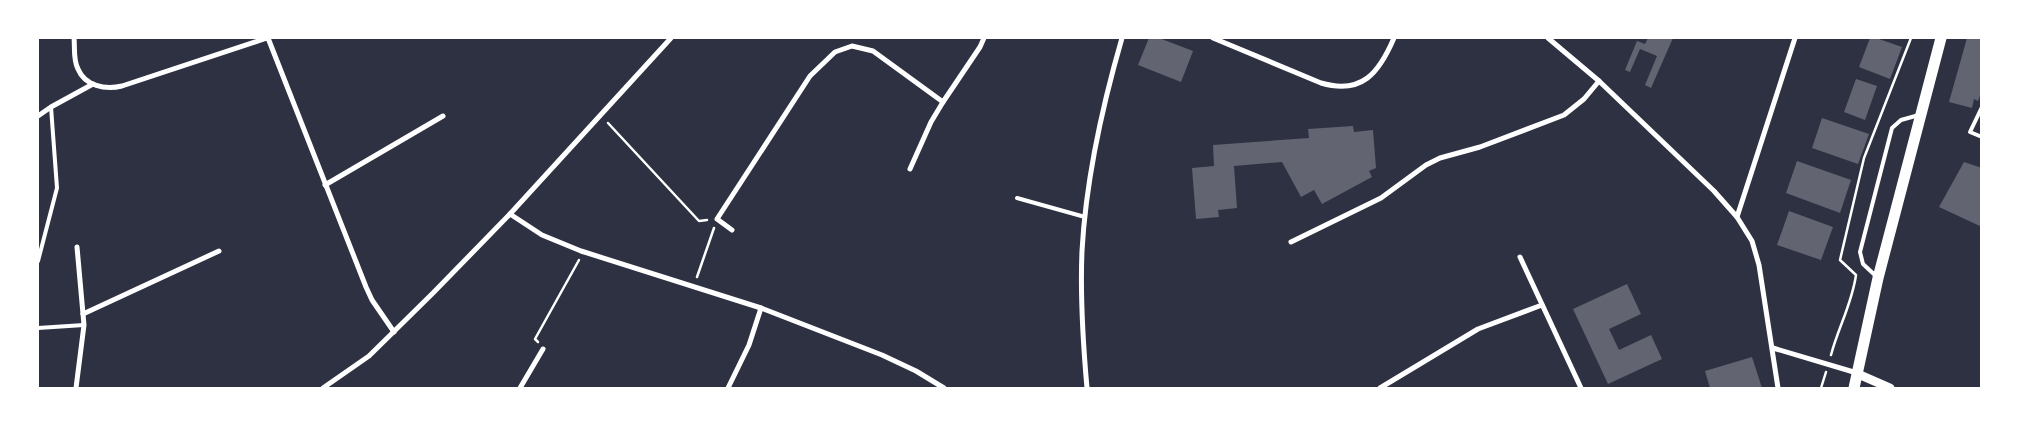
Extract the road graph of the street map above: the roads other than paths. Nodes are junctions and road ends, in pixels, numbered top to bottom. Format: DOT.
graph roads {
  1 [pos="74,38"];
  2 [pos="267,38"];
  3 [pos="671,38"];
  4 [pos="984,38"];
  5 [pos="1122,38"];
  6 [pos="1213,38"];
  7 [pos="1394,38"];
  8 [pos="1548,38"];
  9 [pos="1795,38"];
  10 [pos="1941,38"];
  11 [pos="1599,81"];
  12 [pos="93,84"];
  13 [pos="943,102"];
  14 [pos="51,107"];
  15 [pos="1982,107"];
  16 [pos="1921,114"];
  17 [pos="38,116"];
  18 [pos="443,116"];
  19 [pos="1982,137"];
  20 [pos="910,170"];
  21 [pos="325,185"];
  22 [pos="1017,198"];
  23 [pos="510,214"];
  24 [pos="1085,216"];
  25 [pos="1737,217"];
  26 [pos="732,230"];
  27 [pos="1291,242"];
  28 [pos="77,247"];
  29 [pos="219,251"];
  30 [pos="1520,257"];
  31 [pos="38,261"];
  32 [pos="1878,278"];
  33 [pos="1542,305"];
  34 [pos="761,308"];
  35 [pos="83,314"];
  36 [pos="84,325"];
  37 [pos="38,328"];
  38 [pos="394,332"];
  39 [pos="1773,348"];
  40 [pos="543,349"];
  41 [pos="1858,374"];
  42 [pos="76,388"];
  43 [pos="323,388"];
  44 [pos="520,388"];
  45 [pos="728,388"];
  46 [pos="944,388"];
  47 [pos="1087,388"];
  48 [pos="1380,388"];
  49 [pos="1581,388"];
  50 [pos="1778,388"];
  51 [pos="1854,388"];
  52 [pos="1890,388"];
  1 -- 12 [label="street"];
  2 -- 12 [label="street"];
  2 -- 21 [label="street"];
  3 -- 23 [label="street"];
  4 -- 13 [label="street"];
  5 -- 24 [label="street"];
  6 -- 7 [label="street"];
  8 -- 11 [label="street"];
  9 -- 25 [label="street"];
  10 -- 16 [label="main road"];
  11 -- 25 [label="street"];
  11 -- 27 [label="street"];
  12 -- 14 [label="street"];
  13 -- 20 [label="street"];
  13 -- 26 [label="street"];
  14 -- 17 [label="street"];
  14 -- 31 [label="lane"];
  15 -- 19 [label="lane"];
  16 -- 32 [label="main road"];
  16 -- 32 [label="lane"];
  18 -- 21 [label="street"];
  21 -- 38 [label="street"];
  22 -- 24 [label="lane"];
  23 -- 34 [label="street"];
  23 -- 38 [label="street"];
  24 -- 47 [label="street"];
  25 -- 39 [label="street"];
  28 -- 35 [label="street"];
  29 -- 35 [label="street"];
  30 -- 33 [label="street"];
  32 -- 41 [label="main road"];
  33 -- 48 [label="street"];
  33 -- 49 [label="street"];
  34 -- 45 [label="street"];
  34 -- 46 [label="street"];
  35 -- 36 [label="street"];
  36 -- 37 [label="lane"];
  36 -- 42 [label="street"];
  38 -- 43 [label="street"];
  39 -- 41 [label="street"];
  39 -- 50 [label="street"];
  40 -- 44 [label="street"];
  41 -- 51 [label="main road"];
  41 -- 52 [label="street"];
}
